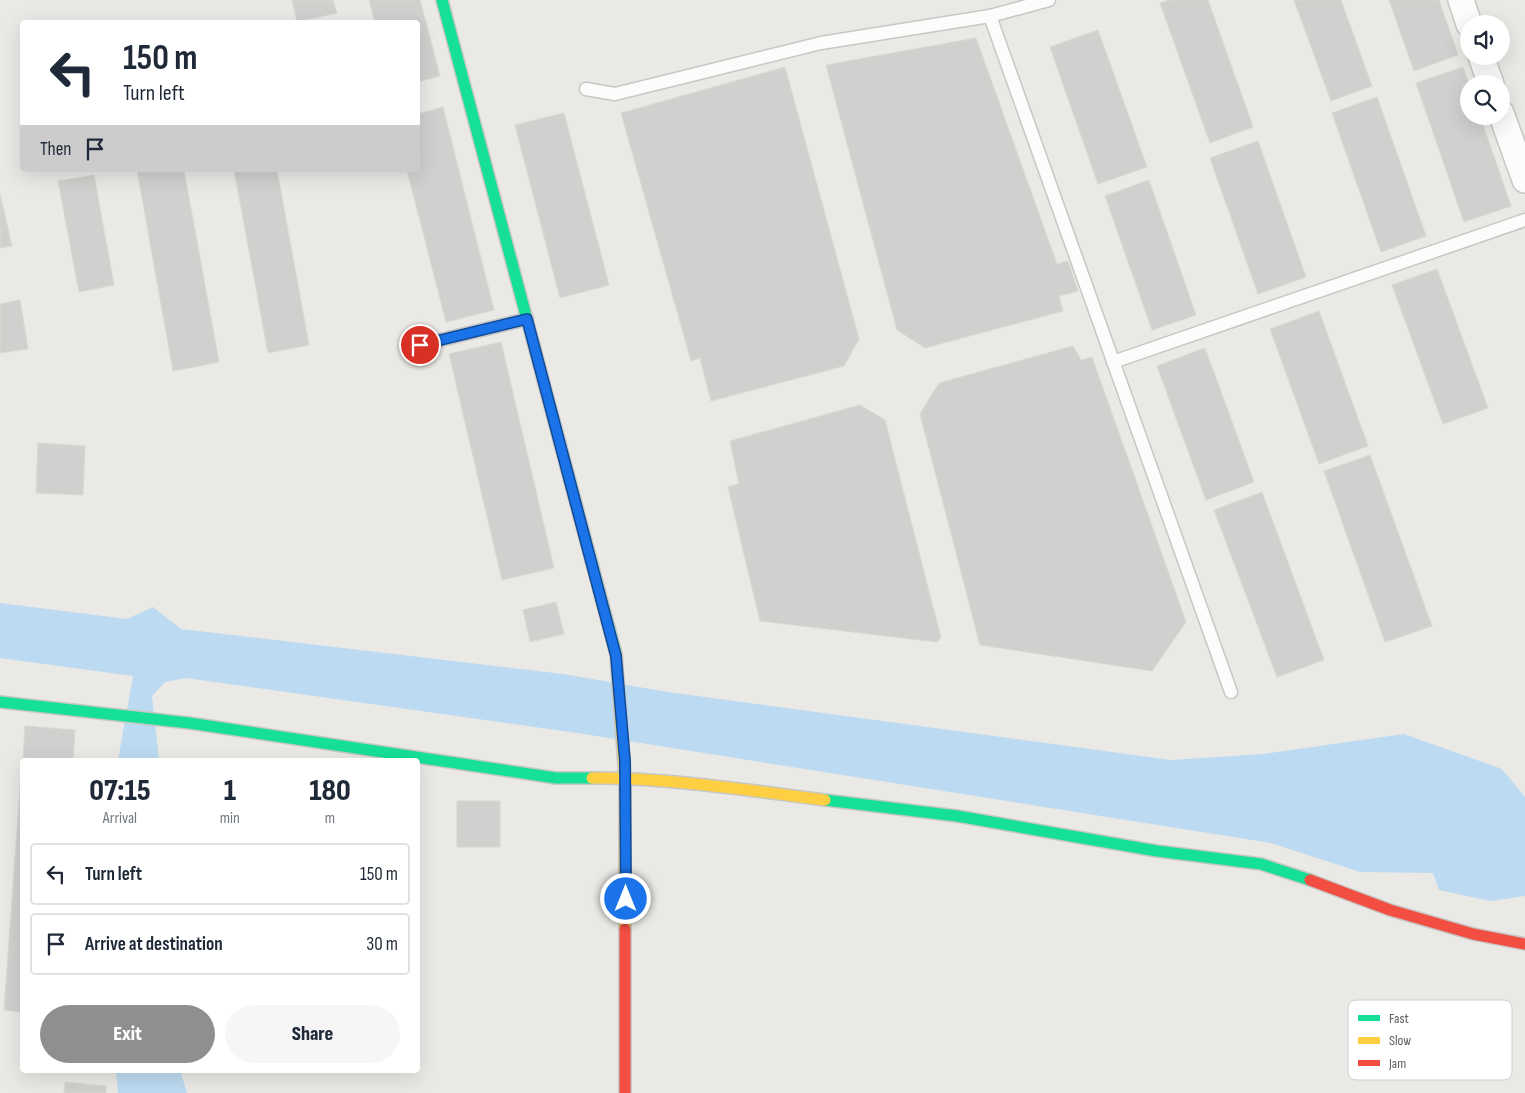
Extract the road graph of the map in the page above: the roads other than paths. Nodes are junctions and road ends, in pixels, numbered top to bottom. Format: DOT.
graph roads {
  1 [pos="442,0"];
  2 [pos="1049,0"];
  3 [pos="1461,0"];
  4 [pos="1466,15"];
  5 [pos="990,16"];
  6 [pos="586,89"];
  7 [pos="1505,125"];
  8 [pos="1525,180"];
  9 [pos="1525,220"];
  10 [pos="527,319"];
  11 [pos="420,345"];
  12 [pos="1113,362"];
  13 [pos="1231,692"];
  14 [pos="0,702"];
  15 [pos="626,778"];
  16 [pos="1525,944"];
  17 [pos="626,1093"];
  1 -- 10 [label="street"];
  2 -- 5 [label="lane"];
  3 -- 4 [label="street"];
  5 -- 6 [label="lane"];
  5 -- 12 [label="lane"];
  7 -- 8 [label="street"];
  9 -- 12 [label="lane"];
  10 -- 11 [label="lane"];
  10 -- 15 [label="street"];
  12 -- 13 [label="lane"];
  14 -- 15 [label="street"];
  15 -- 16 [label="street"];
  15 -- 17 [label="street"];
}
